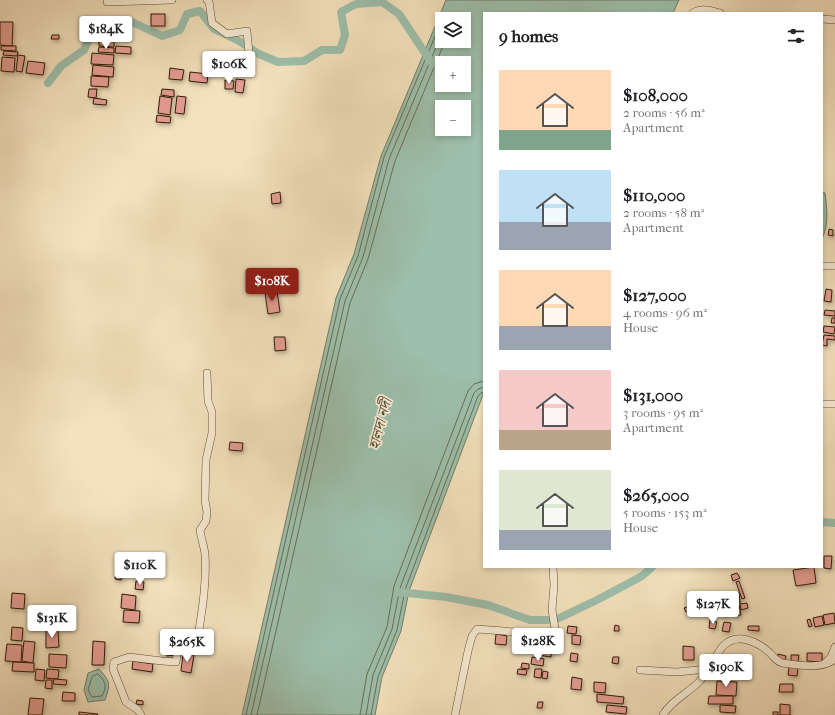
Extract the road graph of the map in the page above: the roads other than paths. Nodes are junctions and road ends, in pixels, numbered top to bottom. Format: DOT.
graph roads {
  1 [pos="172,0"];
  2 [pos="207,0"];
  3 [pos="107,2"];
  4 [pos="695,12"];
  5 [pos="716,12"];
  6 [pos="823,19"];
  7 [pos="835,20"];
  8 [pos="250,65"];
  9 [pos="823,266"];
  10 [pos="835,266"];
  11 [pos="207,372"];
  12 [pos="823,404"];
  13 [pos="835,404"];
  14 [pos="553,568"];
  15 [pos="835,647"];
  16 [pos="835,659"];
  17 [pos="824,664"];
  18 [pos="708,669"];
  19 [pos="640,670"];
  20 [pos="141,715"];
  21 [pos="455,715"];
  22 [pos="663,715"];
  1 -- 3 [label="street"];
  2 -- 8 [label="street"];
  4 -- 5 [label="street"];
  6 -- 7 [label="street"];
  9 -- 10 [label="street"];
  11 -- 20 [label="street"];
  12 -- 13 [label="street"];
  14 -- 21 [label="street"];
  15 -- 17 [label="street"];
  16 -- 17 [label="street"];
  17 -- 18 [label="street"];
  18 -- 19 [label="street"];
  18 -- 22 [label="street"];
}
